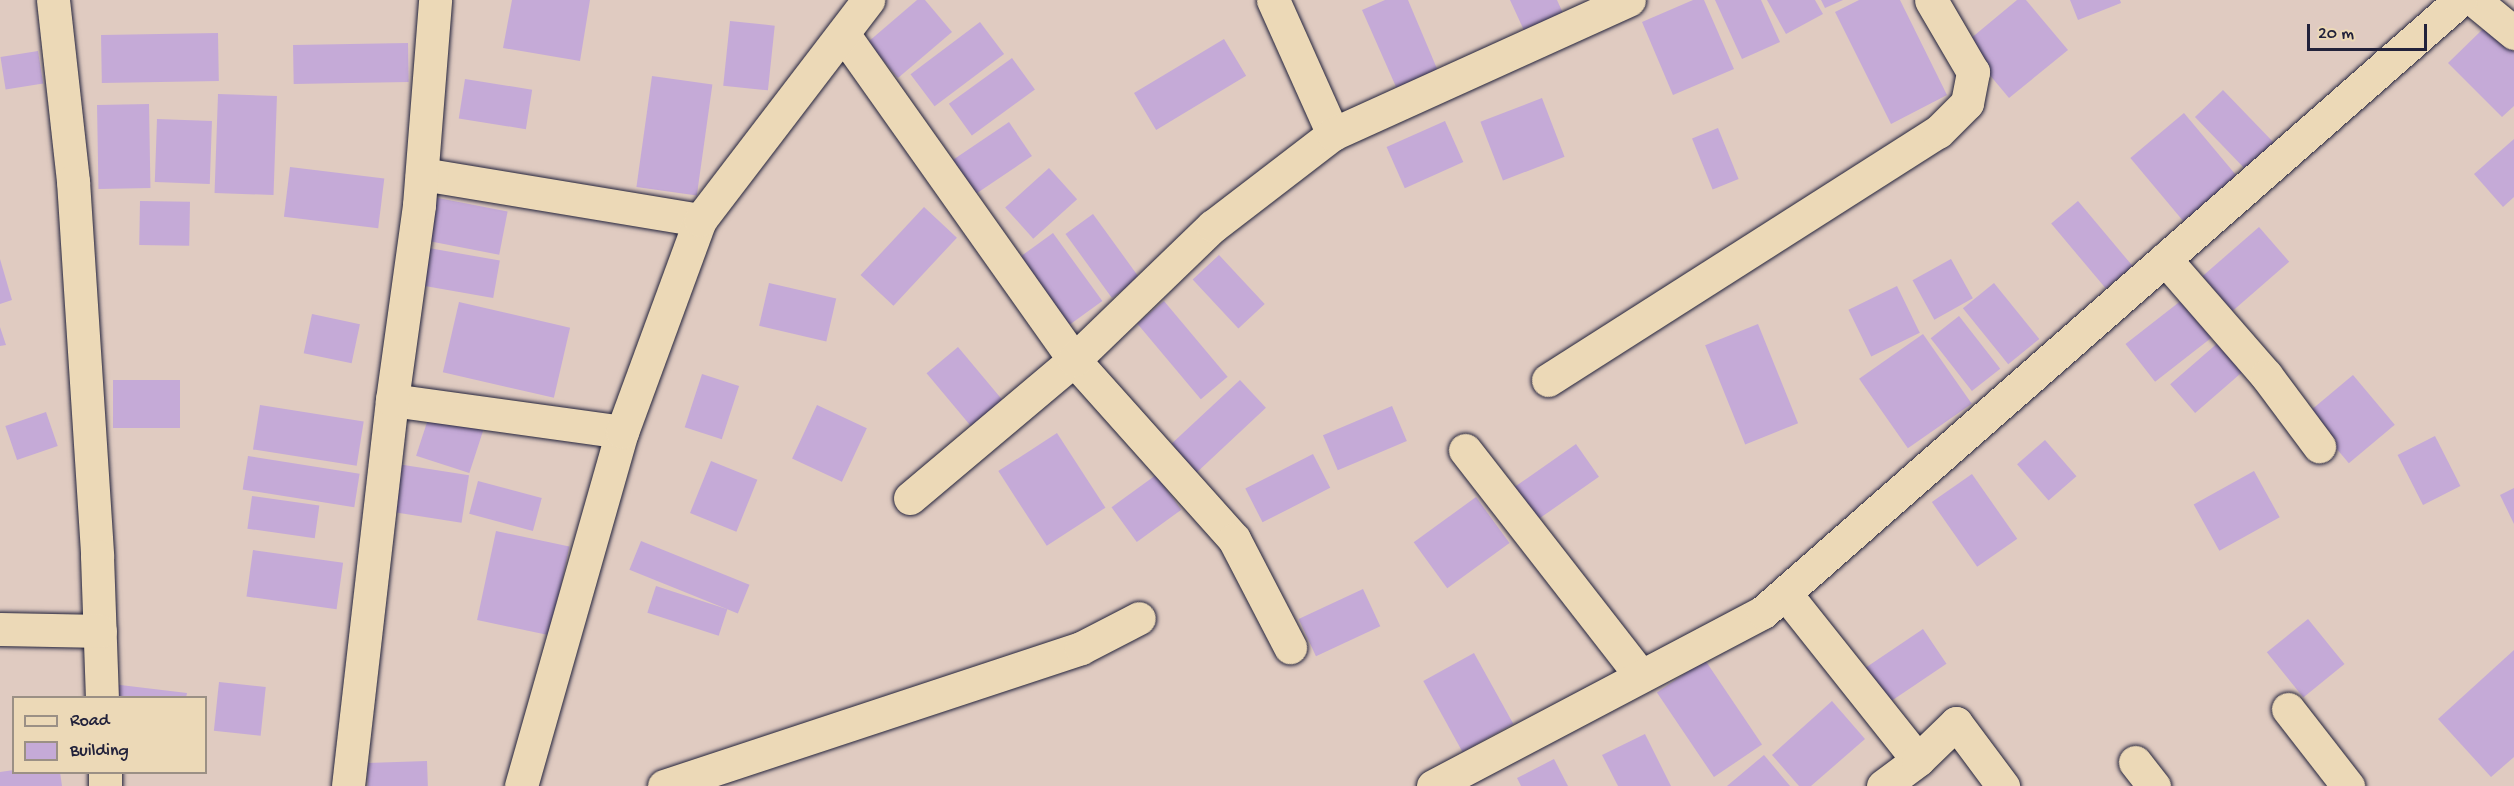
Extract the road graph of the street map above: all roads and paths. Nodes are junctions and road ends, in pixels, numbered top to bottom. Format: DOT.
graph roads {
  1 [pos="53,0"];
  2 [pos="435,0"];
  3 [pos="867,0"];
  4 [pos="1273,0"];
  5 [pos="1629,0"];
  6 [pos="2460,0"];
  7 [pos="2474,0"];
  8 [pos="1943,4"];
  9 [pos="2514,33"];
  10 [pos="844,35"];
  11 [pos="1333,134"];
  12 [pos="422,174"];
  13 [pos="700,220"];
  14 [pos="2165,259"];
  15 [pos="1074,360"];
  16 [pos="1548,380"];
  17 [pos="392,400"];
  18 [pos="622,432"];
  19 [pos="2319,446"];
  20 [pos="1465,450"];
  21 [pos="910,498"];
  22 [pos="1785,593"];
  23 [pos="1139,618"];
  24 [pos="0,630"];
  25 [pos="100,631"];
  26 [pos="1290,647"];
  27 [pos="1641,676"];
  28 [pos="102,696"];
  29 [pos="2288,709"];
  30 [pos="1918,760"];
  31 [pos="348,786"];
  32 [pos="521,786"];
  33 [pos="664,786"];
  34 [pos="1433,786"];
  35 [pos="1883,786"];
  36 [pos="2003,786"];
  37 [pos="2348,786"];
  1 -- 25 [label="street"];
  2 -- 12 [label="street"];
  3 -- 10 [label="street"];
  4 -- 11 [label="street"];
  5 -- 11 [label="street"];
  6 -- 14 [label="street"];
  7 -- 9 [label="street"];
  8 -- 16 [label="street"];
  10 -- 13 [label="street"];
  10 -- 15 [label="street"];
  11 -- 15 [label="street"];
  12 -- 13 [label="street"];
  12 -- 17 [label="street"];
  13 -- 18 [label="street"];
  14 -- 19 [label="street"];
  14 -- 22 [label="street"];
  15 -- 21 [label="street"];
  15 -- 26 [label="street"];
  17 -- 18 [label="street"];
  17 -- 31 [label="street"];
  18 -- 32 [label="street"];
  20 -- 27 [label="street"];
  22 -- 27 [label="street"];
  22 -- 30 [label="street"];
  23 -- 33 [label="street"];
  24 -- 25 [label="street"];
  25 -- 28 [label="street"];
  27 -- 34 [label="street"];
  29 -- 37 [label="street"];
  30 -- 35 [label="street"];
  30 -- 36 [label="street"];
}
